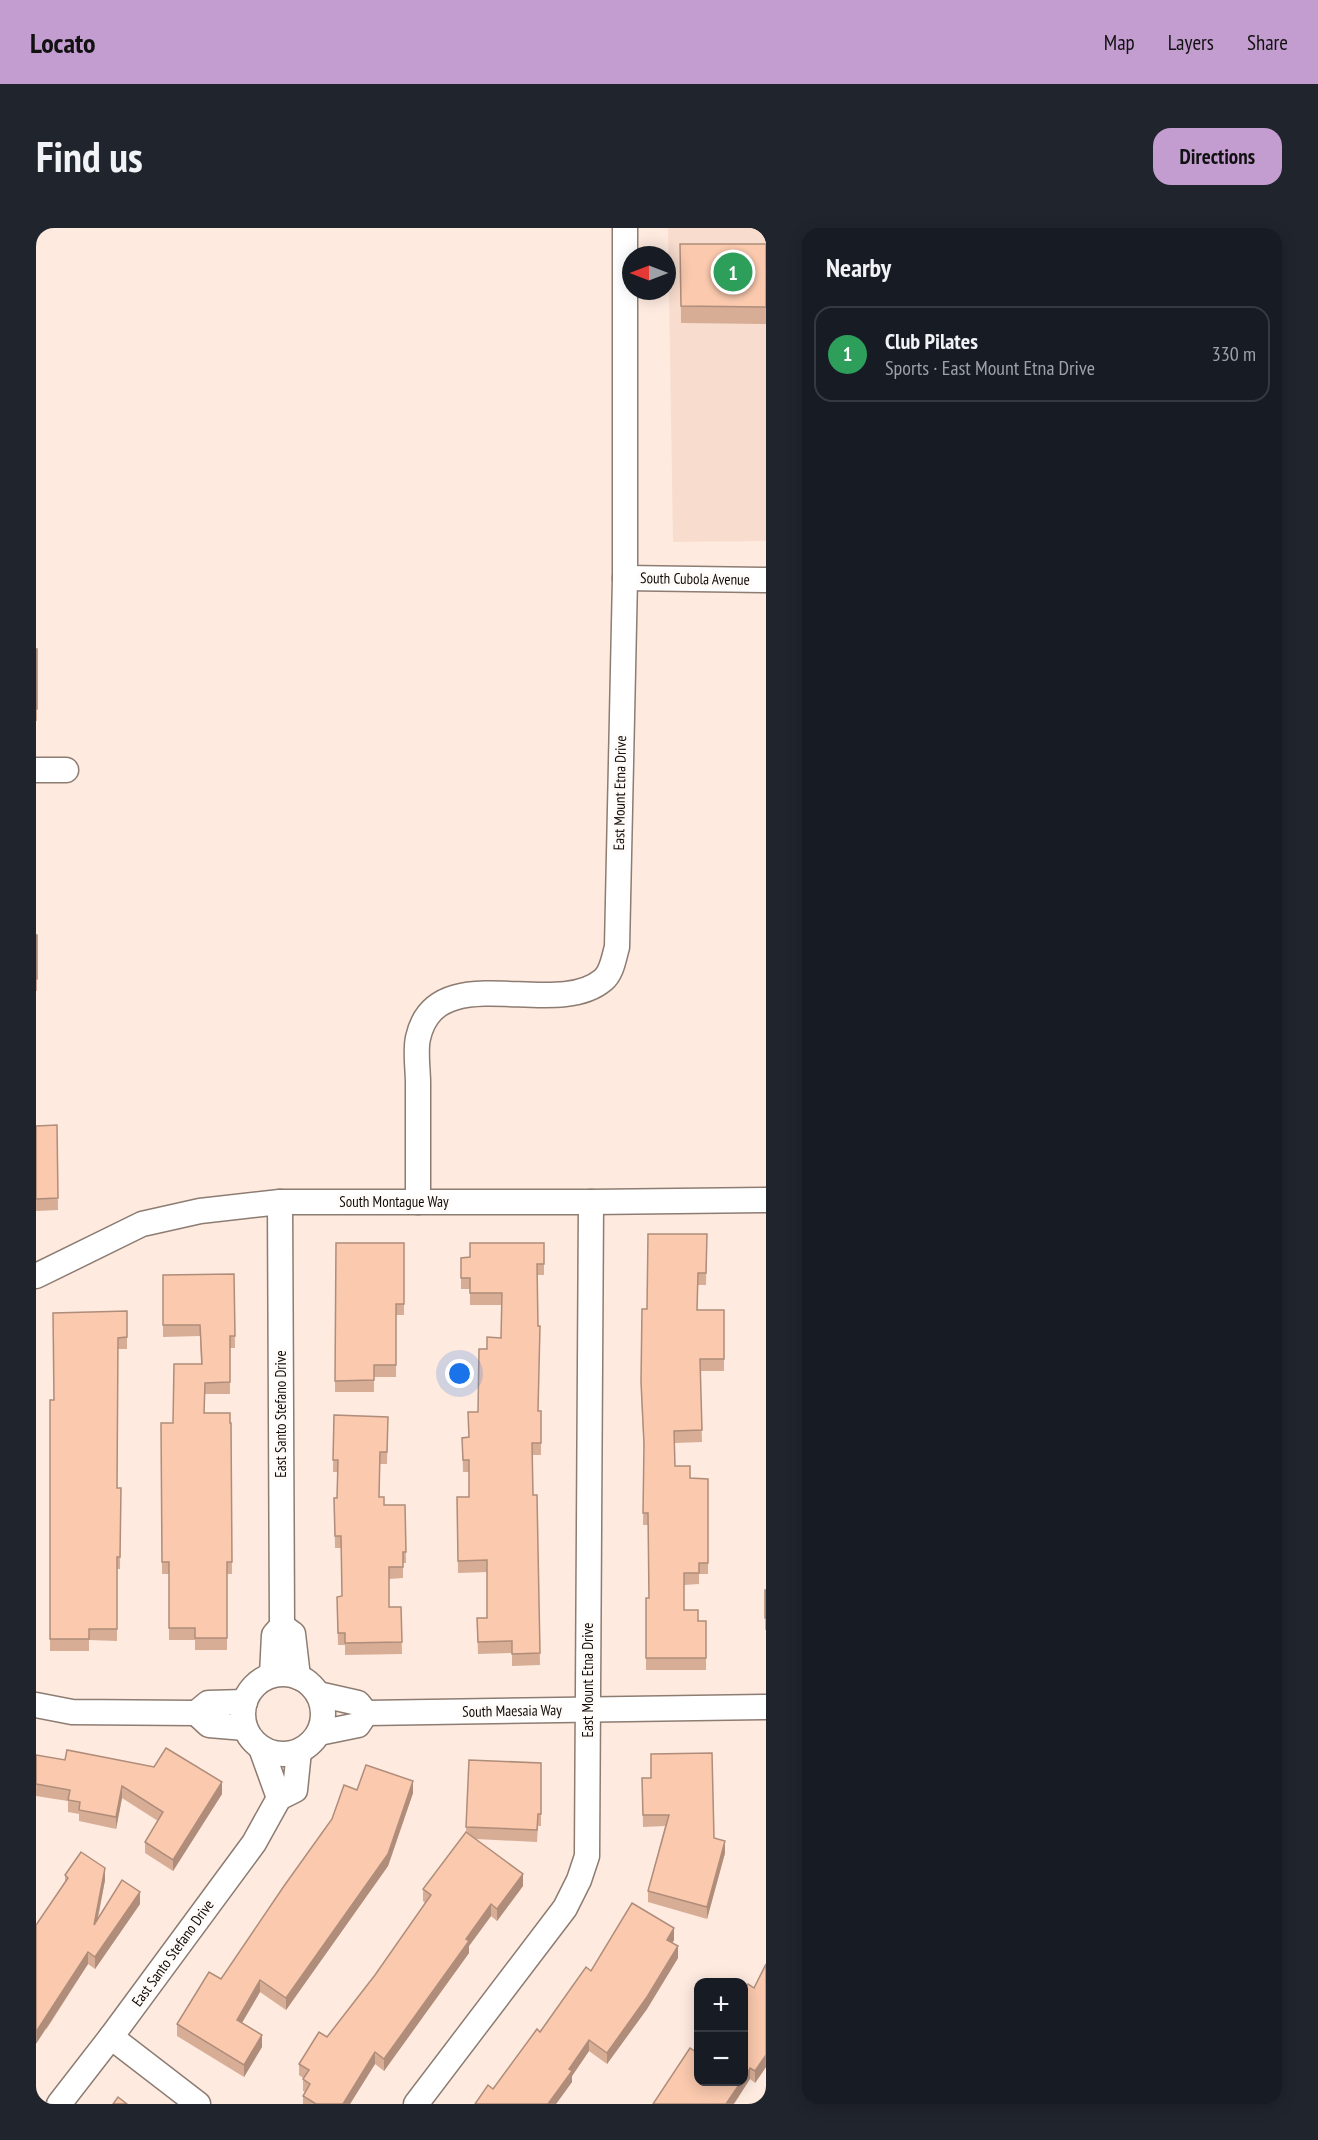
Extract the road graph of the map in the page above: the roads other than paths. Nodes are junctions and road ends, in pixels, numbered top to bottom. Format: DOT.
graph roads {
  1 [pos="625,228"];
  2 [pos="625,578"];
  3 [pos="766,580"];
  4 [pos="36,770"];
  5 [pos="66,770"];
  6 [pos="766,1200"];
  7 [pos="280,1202"];
  8 [pos="418,1202"];
  9 [pos="591,1202"];
  10 [pos="36,1276"];
  11 [pos="282,1626"];
  12 [pos="272,1676"];
  13 [pos="298,1677"];
  14 [pos="318,1694"];
  15 [pos="245,1702"];
  16 [pos="36,1705"];
  17 [pos="766,1707"];
  18 [pos="588,1709"];
  19 [pos="196,1713"];
  20 [pos="366,1713"];
  21 [pos="245,1728"];
  22 [pos="319,1733"];
  23 [pos="261,1748"];
  24 [pos="299,1752"];
  25 [pos="279,1798"];
  26 [pos="111,2037"];
  27 [pos="59,2104"];
  28 [pos="198,2104"];
  29 [pos="417,2104"];
  1 -- 2 [label="street, East Mount Etna Drive"];
  2 -- 3 [label="street, South Cubola Avenue"];
  2 -- 8 [label="street, East Mount Etna Drive"];
  4 -- 5 [label="street"];
  6 -- 9 [label="street, South Montague Way"];
  7 -- 8 [label="street, South Montague Way"];
  7 -- 10 [label="street, South Montague Way"];
  7 -- 11 [label="street, East Santo Stefano Drive"];
  8 -- 9 [label="street, South Montague Way"];
  9 -- 18 [label="street, East Mount Etna Drive"];
  11 -- 12 [label="street, East Santo Stefano Drive"];
  11 -- 13 [label="street, East Santo Stefano Drive"];
  12 -- 13 [label="street"];
  12 -- 15 [label="street"];
  13 -- 14 [label="street"];
  14 -- 20 [label="street"];
  14 -- 22 [label="street"];
  15 -- 19 [label="street"];
  15 -- 21 [label="street"];
  16 -- 19 [label="street"];
  17 -- 18 [label="street, South Maesaia Way"];
  18 -- 20 [label="street, South Maesaia Way"];
  18 -- 29 [label="street, East Mount Etna Drive"];
  19 -- 21 [label="street"];
  20 -- 22 [label="street"];
  21 -- 23 [label="street"];
  22 -- 24 [label="street"];
  23 -- 24 [label="street"];
  23 -- 25 [label="street"];
  24 -- 25 [label="street, East Santo Stefano Drive"];
  25 -- 26 [label="street, East Santo Stefano Drive"];
  26 -- 27 [label="street, East Santo Stefano Drive"];
  26 -- 28 [label="street"];
}
